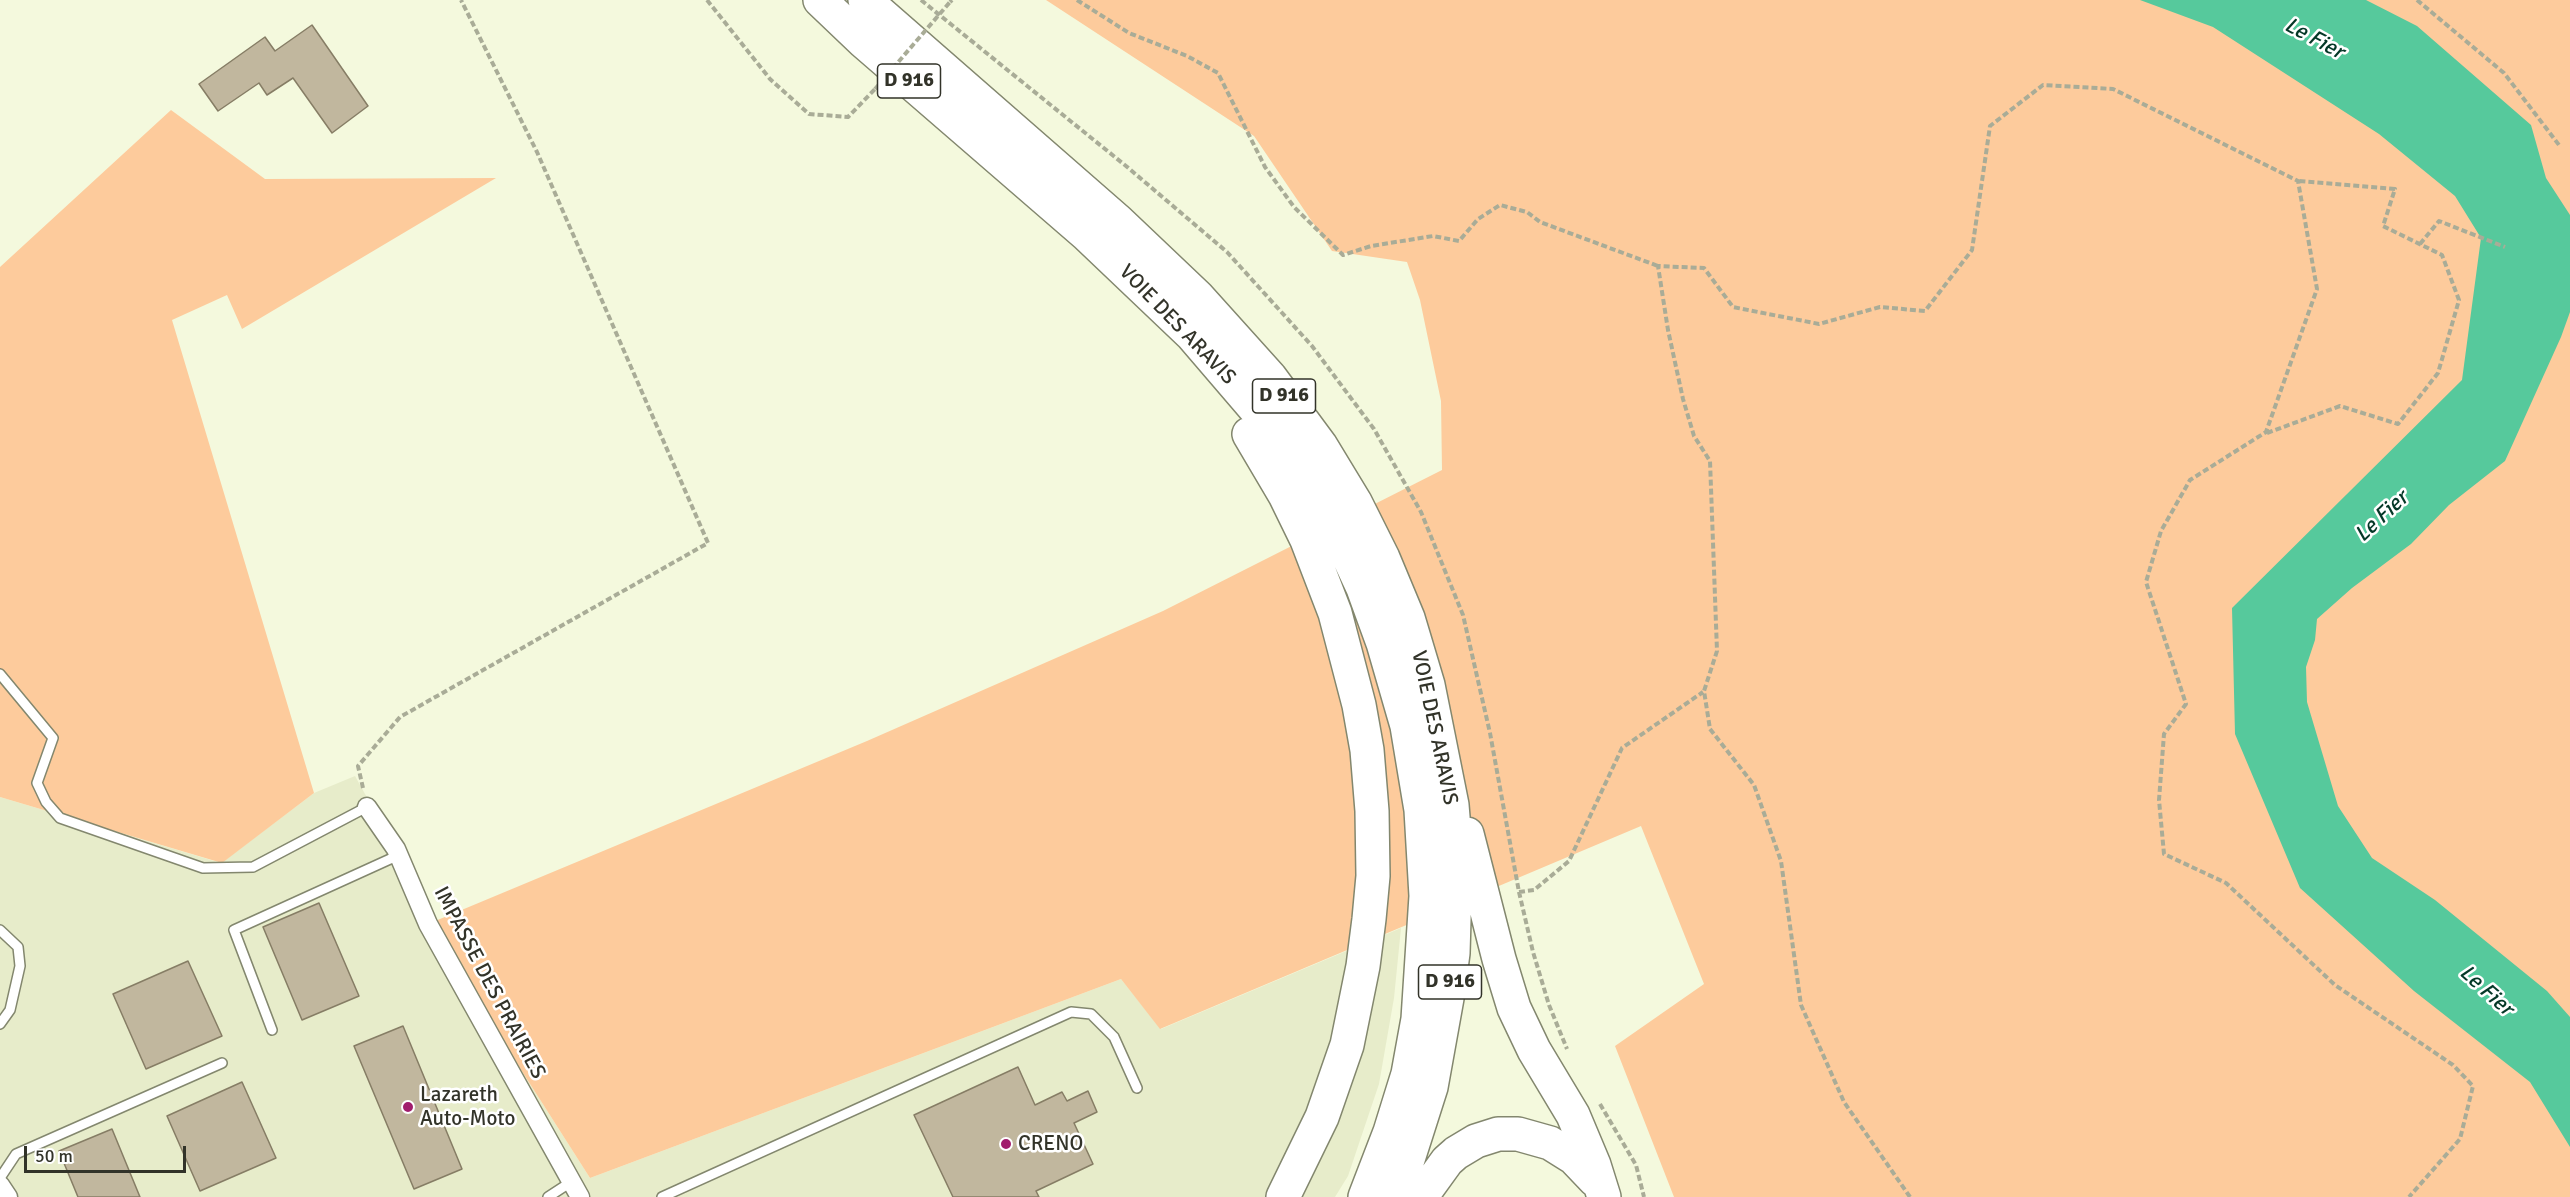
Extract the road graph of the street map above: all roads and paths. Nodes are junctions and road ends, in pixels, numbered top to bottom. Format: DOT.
graph roads {
  1 [pos="461,0"];
  2 [pos="706,0"];
  3 [pos="820,0"];
  4 [pos="865,0"];
  5 [pos="1077,0"];
  6 [pos="2417,0"];
  7 [pos="951,1"];
  8 [pos="2559,145"];
  9 [pos="2298,181"];
  10 [pos="2420,244"];
  11 [pos="2505,247"];
  12 [pos="1658,266"];
  13 [pos="1157,301"];
  14 [pos="2263,434"];
  15 [pos="0,674"];
  16 [pos="1704,691"];
  17 [pos="1440,734"];
  18 [pos="367,807"];
  19 [pos="399,855"];
  20 [pos="1519,892"];
  21 [pos="0,930"];
  22 [pos="0,1024"];
  23 [pos="272,1030"];
  24 [pos="222,1064"];
  25 [pos="1137,1088"];
  26 [pos="0,1178"];
  27 [pos="0,1185"];
  28 [pos="576,1189"];
  29 [pos="1603,1193"];
  30 [pos="8,1197"];
  31 [pos="548,1197"];
  32 [pos="662,1197"];
  33 [pos="1283,1197"];
  34 [pos="1365,1197"];
  35 [pos="1396,1197"];
  36 [pos="1421,1197"];
  37 [pos="1910,1197"];
  38 [pos="2409,1197"];
  1 -- 18 [label="path"];
  2 -- 7 [label="path, bridge"];
  3 -- 13 [label="highway, VOIE DES ARAVIS / D 916"];
  4 -- 17 [label="highway, VOIE DES ARAVIS / D 916"];
  5 -- 12 [label="path"];
  6 -- 8 [label="path"];
  9 -- 10 [label="path"];
  9 -- 12 [label="path"];
  9 -- 14 [label="path"];
  10 -- 11 [label="path"];
  10 -- 14 [label="path"];
  12 -- 16 [label="path"];
  13 -- 33 [label="highway"];
  13 -- 34 [label="highway, VOIE DES ARAVIS / D 916"];
  14 -- 38 [label="path"];
  15 -- 18 [label="lane"];
  16 -- 20 [label="path"];
  16 -- 37 [label="path"];
  17 -- 29 [label="highway"];
  17 -- 35 [label="highway, VOIE DES ARAVIS / D 916"];
  18 -- 19 [label="street, IMPASSE DES PRAIRIES"];
  19 -- 23 [label="lane"];
  19 -- 28 [label="street, IMPASSE DES PRAIRIES"];
  21 -- 22 [label="lane"];
  24 -- 26 [label="lane"];
  25 -- 32 [label="lane"];
  27 -- 30 [label="street"];
  28 -- 31 [label="lane, IMPASSE DES PRAIRIES"];
  29 -- 36 [label="highway"];
}
